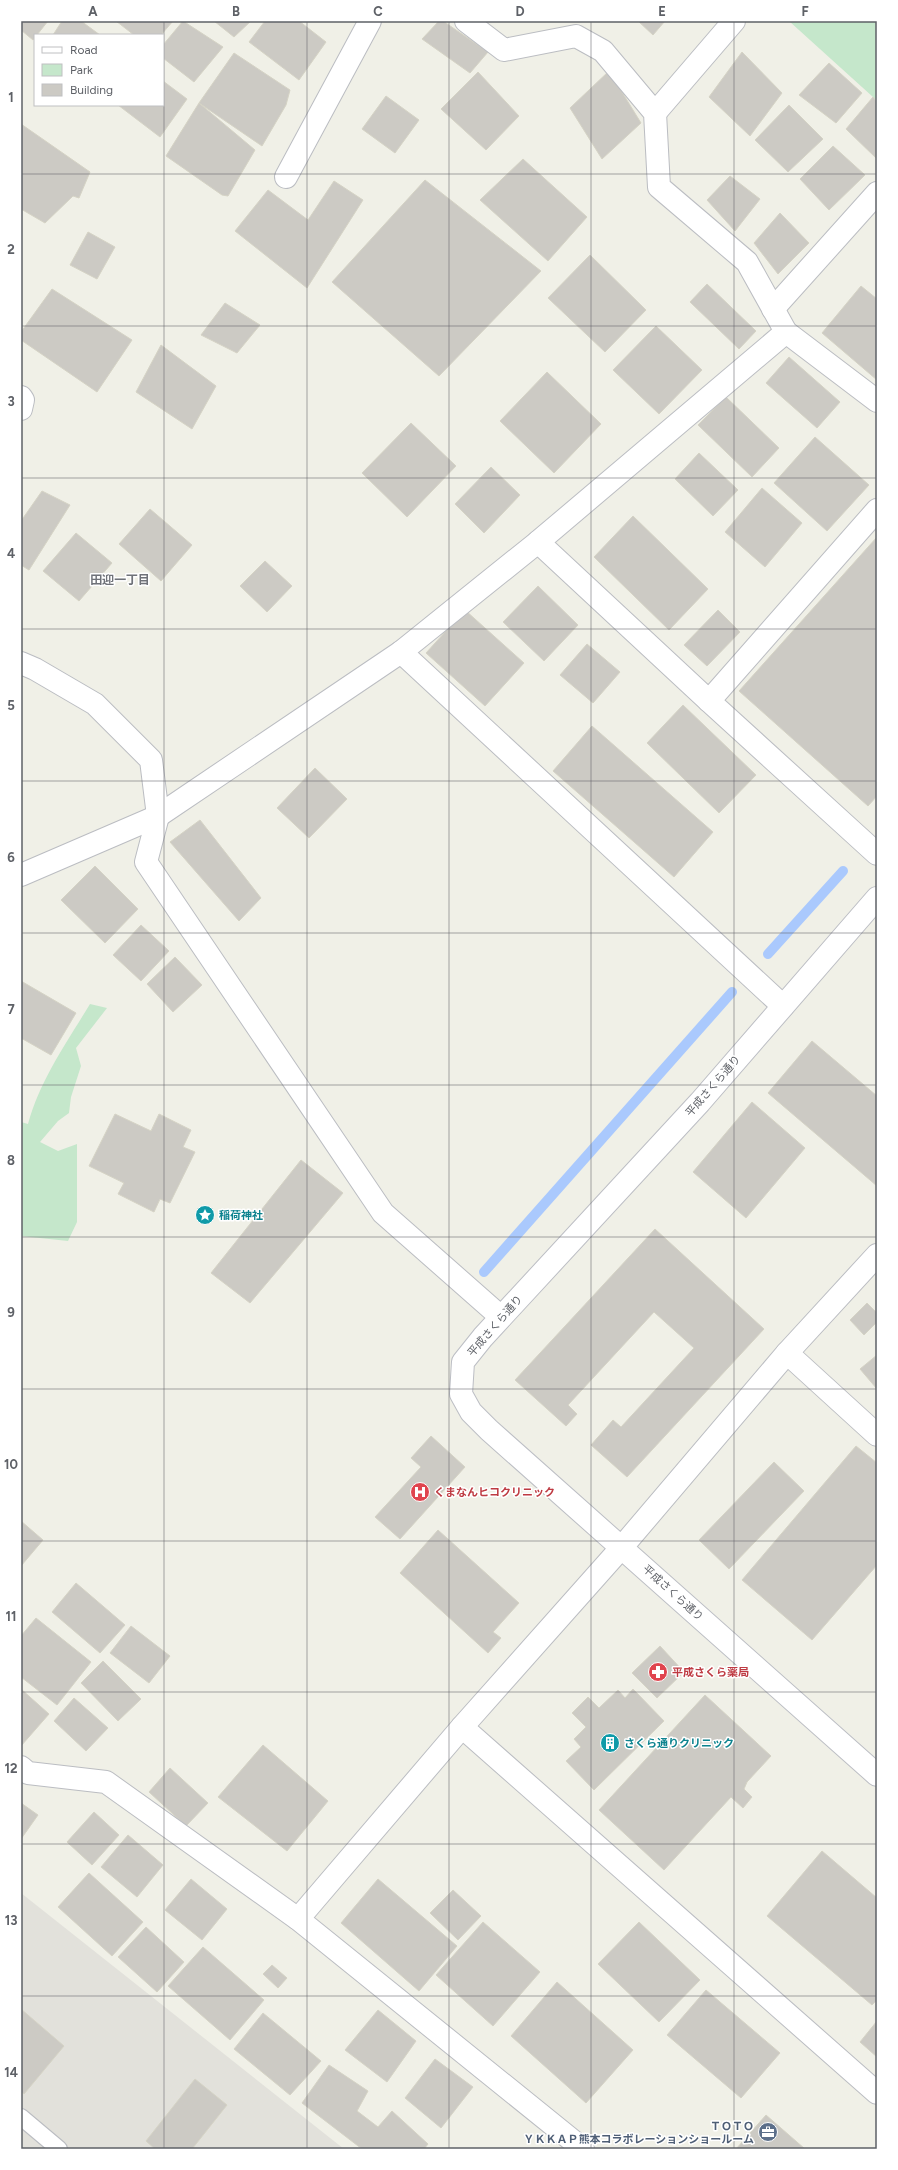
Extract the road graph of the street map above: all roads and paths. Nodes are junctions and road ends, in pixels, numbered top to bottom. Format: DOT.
graph roads {
  1 [pos="370,21"];
  2 [pos="466,21"];
  3 [pos="734,21"];
  4 [pos="655,113"];
  5 [pos="286,177"];
  6 [pos="877,192"];
  7 [pos="773,309"];
  8 [pos="786,332"];
  9 [pos="21,397"];
  10 [pos="877,401"];
  11 [pos="21,409"];
  12 [pos="877,510"];
  13 [pos="538,542"];
  14 [pos="401,652"];
  15 [pos="21,663"];
  16 [pos="709,701"];
  17 [pos="158,816"];
  18 [pos="877,854"];
  19 [pos="21,875"];
  20 [pos="877,898"];
  21 [pos="783,1006"];
  22 [pos="877,1254"];
  23 [pos="501,1317"];
  24 [pos="787,1353"];
  25 [pos="877,1436"];
  26 [pos="622,1547"];
  27 [pos="462,1727"];
  28 [pos="21,1767"];
  29 [pos="877,1776"];
  30 [pos="298,1918"];
  31 [pos="877,2093"];
  32 [pos="21,2117"];
  33 [pos="59,2149"];
  34 [pos="583,2149"];
  1 -- 5 [label="street"];
  2 -- 4 [label="street"];
  3 -- 4 [label="street"];
  4 -- 7 [label="street"];
  6 -- 7 [label="street"];
  7 -- 8 [label="street"];
  8 -- 10 [label="street"];
  8 -- 13 [label="street"];
  9 -- 11 [label="street"];
  12 -- 16 [label="street"];
  13 -- 14 [label="street"];
  13 -- 16 [label="street"];
  14 -- 17 [label="street"];
  14 -- 21 [label="street"];
  15 -- 17 [label="street"];
  16 -- 18 [label="street"];
  17 -- 19 [label="street"];
  17 -- 23 [label="street"];
  20 -- 21 [label="street, 平成さくら通り"];
  21 -- 23 [label="street, 平成さくら通り"];
  22 -- 24 [label="street"];
  23 -- 26 [label="street, 平成さくら通り"];
  24 -- 25 [label="street"];
  24 -- 26 [label="street"];
  26 -- 27 [label="street"];
  26 -- 29 [label="street, 平成さくら通り"];
  27 -- 30 [label="street"];
  27 -- 31 [label="street"];
  28 -- 30 [label="street"];
  30 -- 34 [label="street"];
  32 -- 33 [label="lane"];
}
